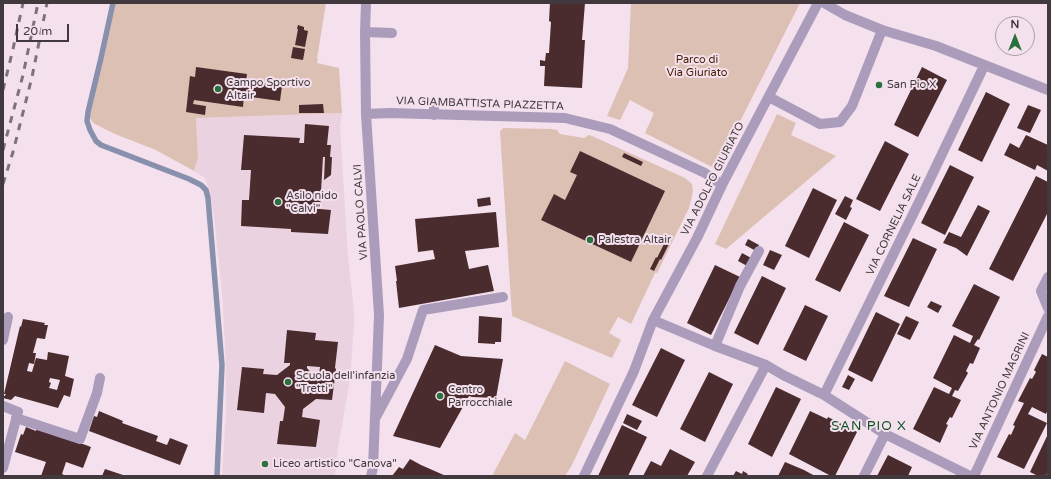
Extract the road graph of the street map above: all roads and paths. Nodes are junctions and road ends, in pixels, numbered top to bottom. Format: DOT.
graph roads {
  1 [pos="366,3"];
  2 [pos="818,3"];
  3 [pos="824,3"];
  4 [pos="882,30"];
  5 [pos="365,32"];
  6 [pos="392,33"];
  7 [pos="984,66"];
  8 [pos="1048,90"];
  9 [pos="769,97"];
  10 [pos="434,104"];
  11 [pos="366,114"];
  12 [pos="434,115"];
  13 [pos="722,184"];
  14 [pos="759,251"];
  15 [pos="1048,277"];
  16 [pos="503,297"];
  17 [pos="1048,308"];
  18 [pos="1048,316"];
  19 [pos="8,317"];
  20 [pos="652,320"];
  21 [pos="3,340"];
  22 [pos="716,346"];
  23 [pos="766,365"];
  24 [pos="100,378"];
  25 [pos="824,394"];
  26 [pos="3,406"];
  27 [pos="16,418"];
  28 [pos="374,420"];
  29 [pos="885,434"];
  30 [pos="3,468"];
  31 [pos="371,476"];
  32 [pos="584,476"];
  33 [pos="707,476"];
  34 [pos="864,476"];
  35 [pos="970,476"];
  36 [pos="974,476"];
  1 -- 5 [label="street, VIA PAOLO CALVI"];
  2 -- 9 [label="street, VIA ADOLFO GIURIATO"];
  3 -- 4 [label="street"];
  4 -- 7 [label="street"];
  4 -- 9 [label="street"];
  5 -- 6 [label="street"];
  5 -- 11 [label="street, VIA PAOLO CALVI"];
  7 -- 8 [label="street"];
  7 -- 25 [label="street, VIA CORNELIA SALE"];
  9 -- 13 [label="street, VIA ADOLFO GIURIATO"];
  10 -- 12 [label="street"];
  11 -- 12 [label="street, VIA GIAMBATTISTA PIAZZETTA"];
  11 -- 28 [label="street, VIA PAOLO CALVI"];
  12 -- 13 [label="street, VIA GIAMBATTISTA PIAZZETTA"];
  13 -- 20 [label="street, VIA ADOLFO GIURIATO"];
  14 -- 22 [label="street"];
  15 -- 17 [label="street"];
  16 -- 28 [label="street, VIA PAOLO CALVI"];
  18 -- 36 [label="street, VIA ANTONIO MAGRINI"];
  19 -- 21 [label="street"];
  20 -- 22 [label="street"];
  20 -- 32 [label="street, VIA ADOLFO GIURIATO"];
  22 -- 23 [label="street"];
  23 -- 25 [label="street"];
  23 -- 33 [label="street"];
  24 -- 27 [label="street"];
  25 -- 29 [label="street"];
  26 -- 27 [label="street"];
  27 -- 30 [label="street"];
  28 -- 31 [label="street, VIA PAOLO CALVI"];
  29 -- 34 [label="street"];
  29 -- 35 [label="street"];
}
